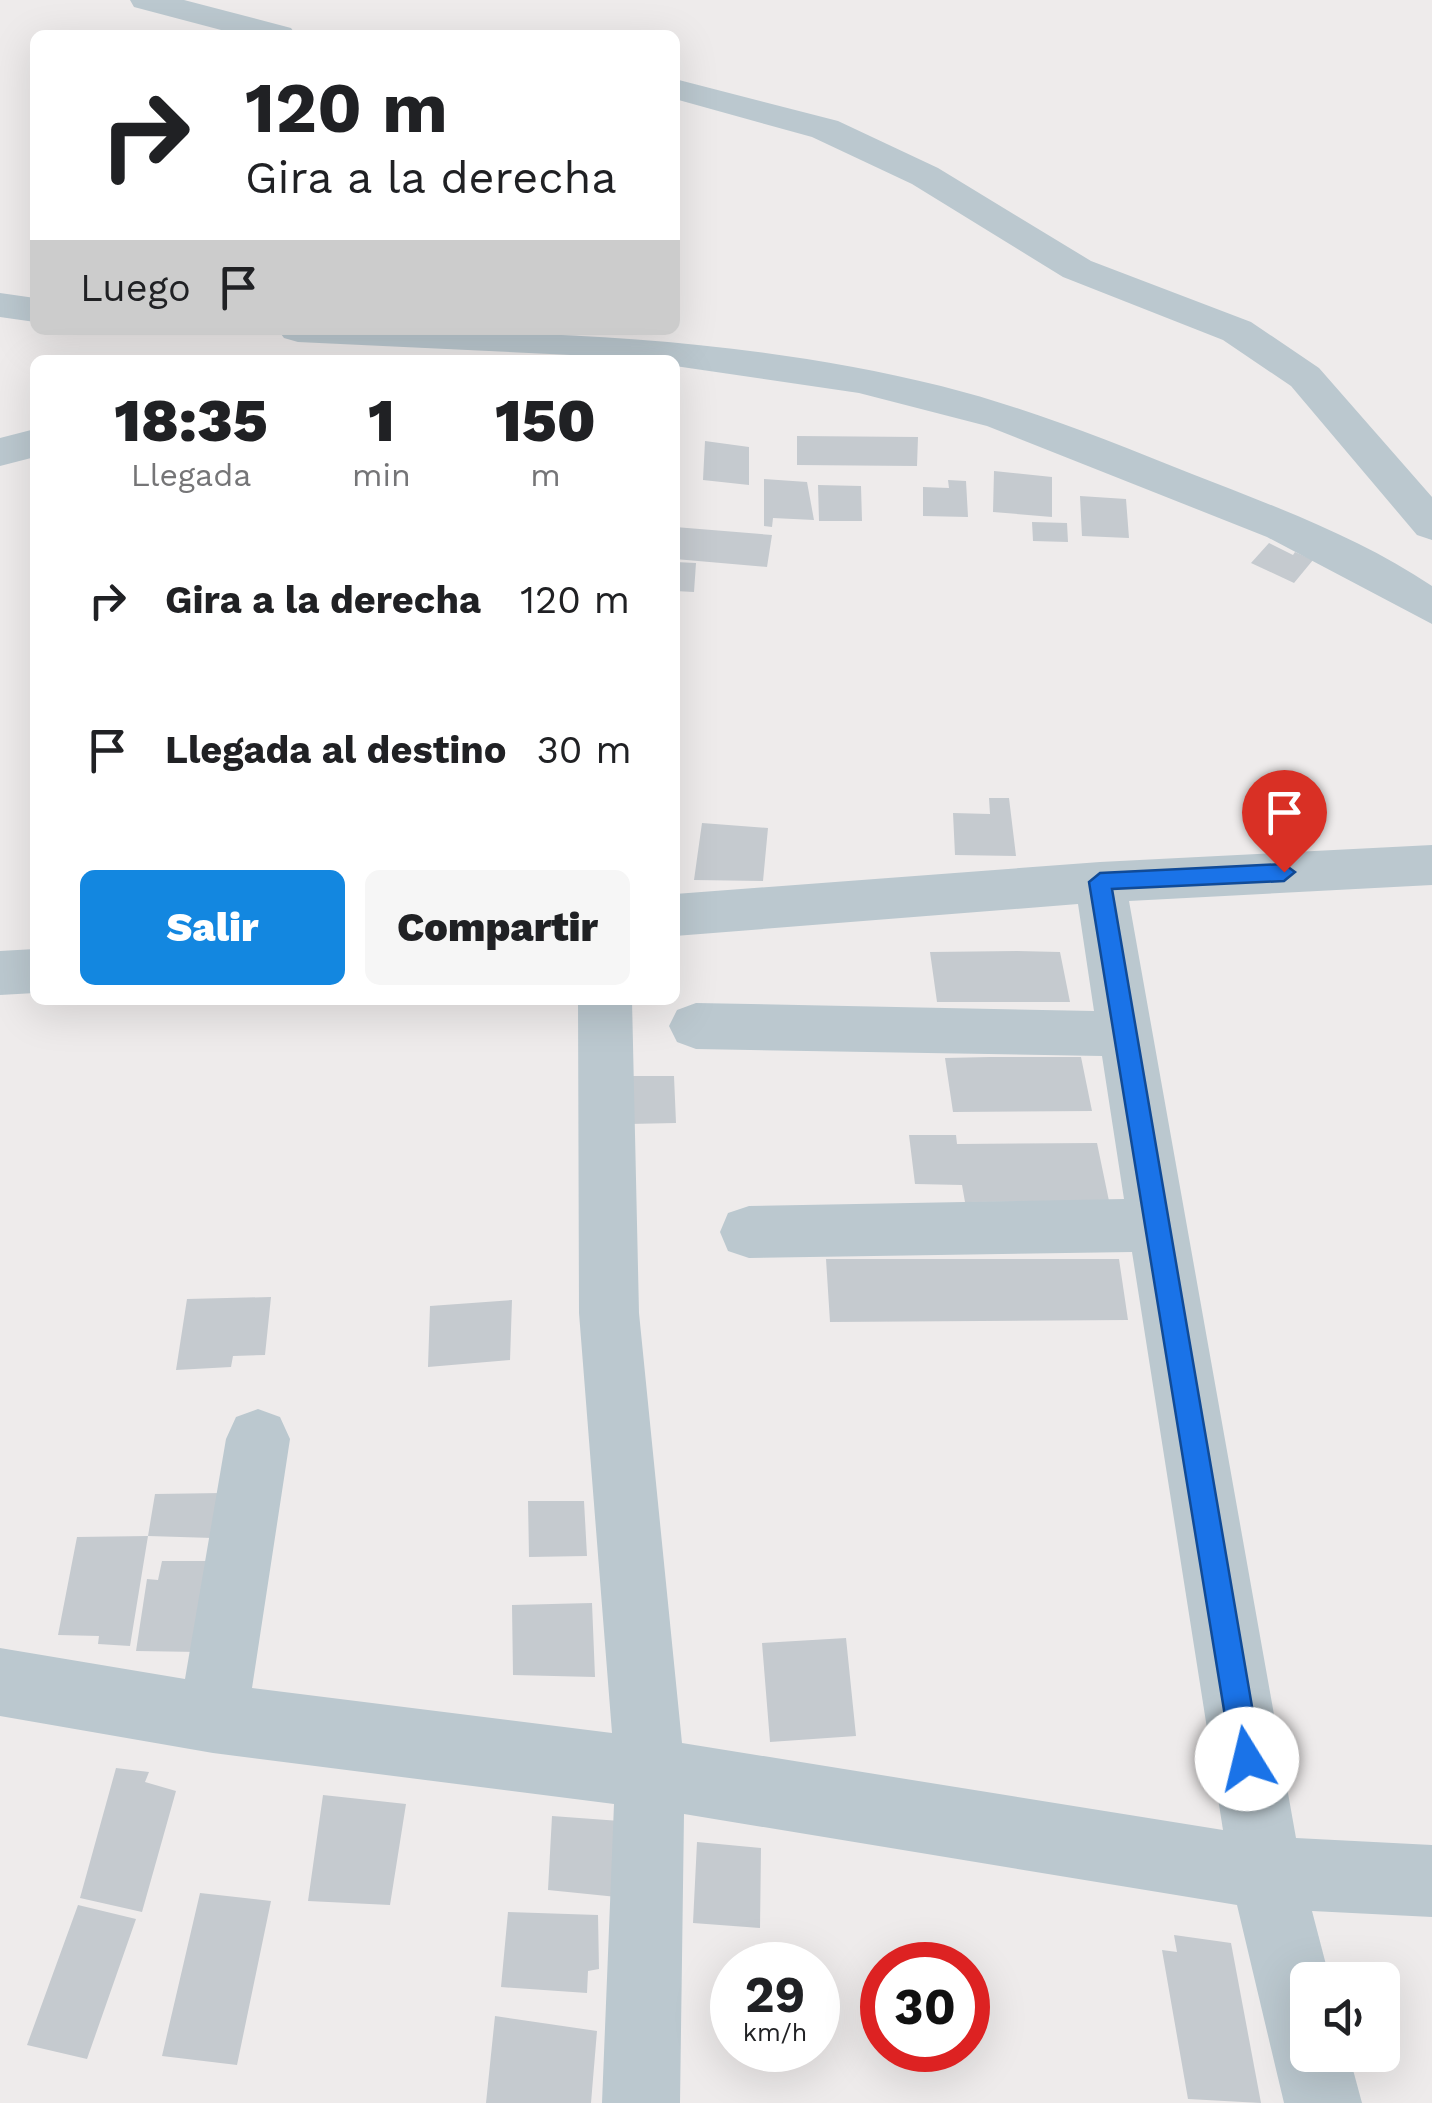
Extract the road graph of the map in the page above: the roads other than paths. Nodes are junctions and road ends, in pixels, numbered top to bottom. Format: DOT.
graph roads {
  1 [pos="146,0"];
  2 [pos="261,30"];
  3 [pos="680,90"];
  4 [pos="0,305"];
  5 [pos="30,309"];
  6 [pos="414,335"];
  7 [pos="461,337"];
  8 [pos="388,355"];
  9 [pos="644,355"];
  10 [pos="680,360"];
  11 [pos="30,444"];
  12 [pos="0,452"];
  13 [pos="1432,525"];
  14 [pos="1432,608"];
  15 [pos="1432,865"];
  16 [pos="1100,882"];
  17 [pos="680,916"];
  18 [pos="30,971"];
  19 [pos="0,973"];
  20 [pos="604,1005"];
  21 [pos="696,1026"];
  22 [pos="1122,1034"];
  23 [pos="1157,1225"];
  24 [pos="749,1232"];
  25 [pos="258,1439"];
  26 [pos="0,1682"];
  27 [pos="213,1718"];
  28 [pos="650,1772"];
  29 [pos="1266,1873"];
  30 [pos="1432,1881"];
  31 [pos="1290,1968"];
  32 [pos="1315,2072"];
  33 [pos="642,2103"];
  34 [pos="1323,2103"];
  1 -- 2 [label="street"];
  3 -- 13 [label="street"];
  4 -- 5 [label="street"];
  6 -- 7 [label="street"];
  7 -- 8 [label="street"];
  7 -- 9 [label="street"];
  10 -- 14 [label="street"];
  11 -- 12 [label="street"];
  15 -- 16 [label="street"];
  16 -- 17 [label="street"];
  16 -- 22 [label="street"];
  18 -- 19 [label="street"];
  20 -- 28 [label="street"];
  21 -- 22 [label="street"];
  22 -- 23 [label="street"];
  23 -- 24 [label="street"];
  23 -- 29 [label="street"];
  25 -- 27 [label="street"];
  26 -- 27 [label="street"];
  27 -- 28 [label="street"];
  28 -- 29 [label="street"];
  28 -- 33 [label="street"];
  29 -- 30 [label="street"];
  29 -- 31 [label="street"];
  32 -- 34 [label="street"];
}
